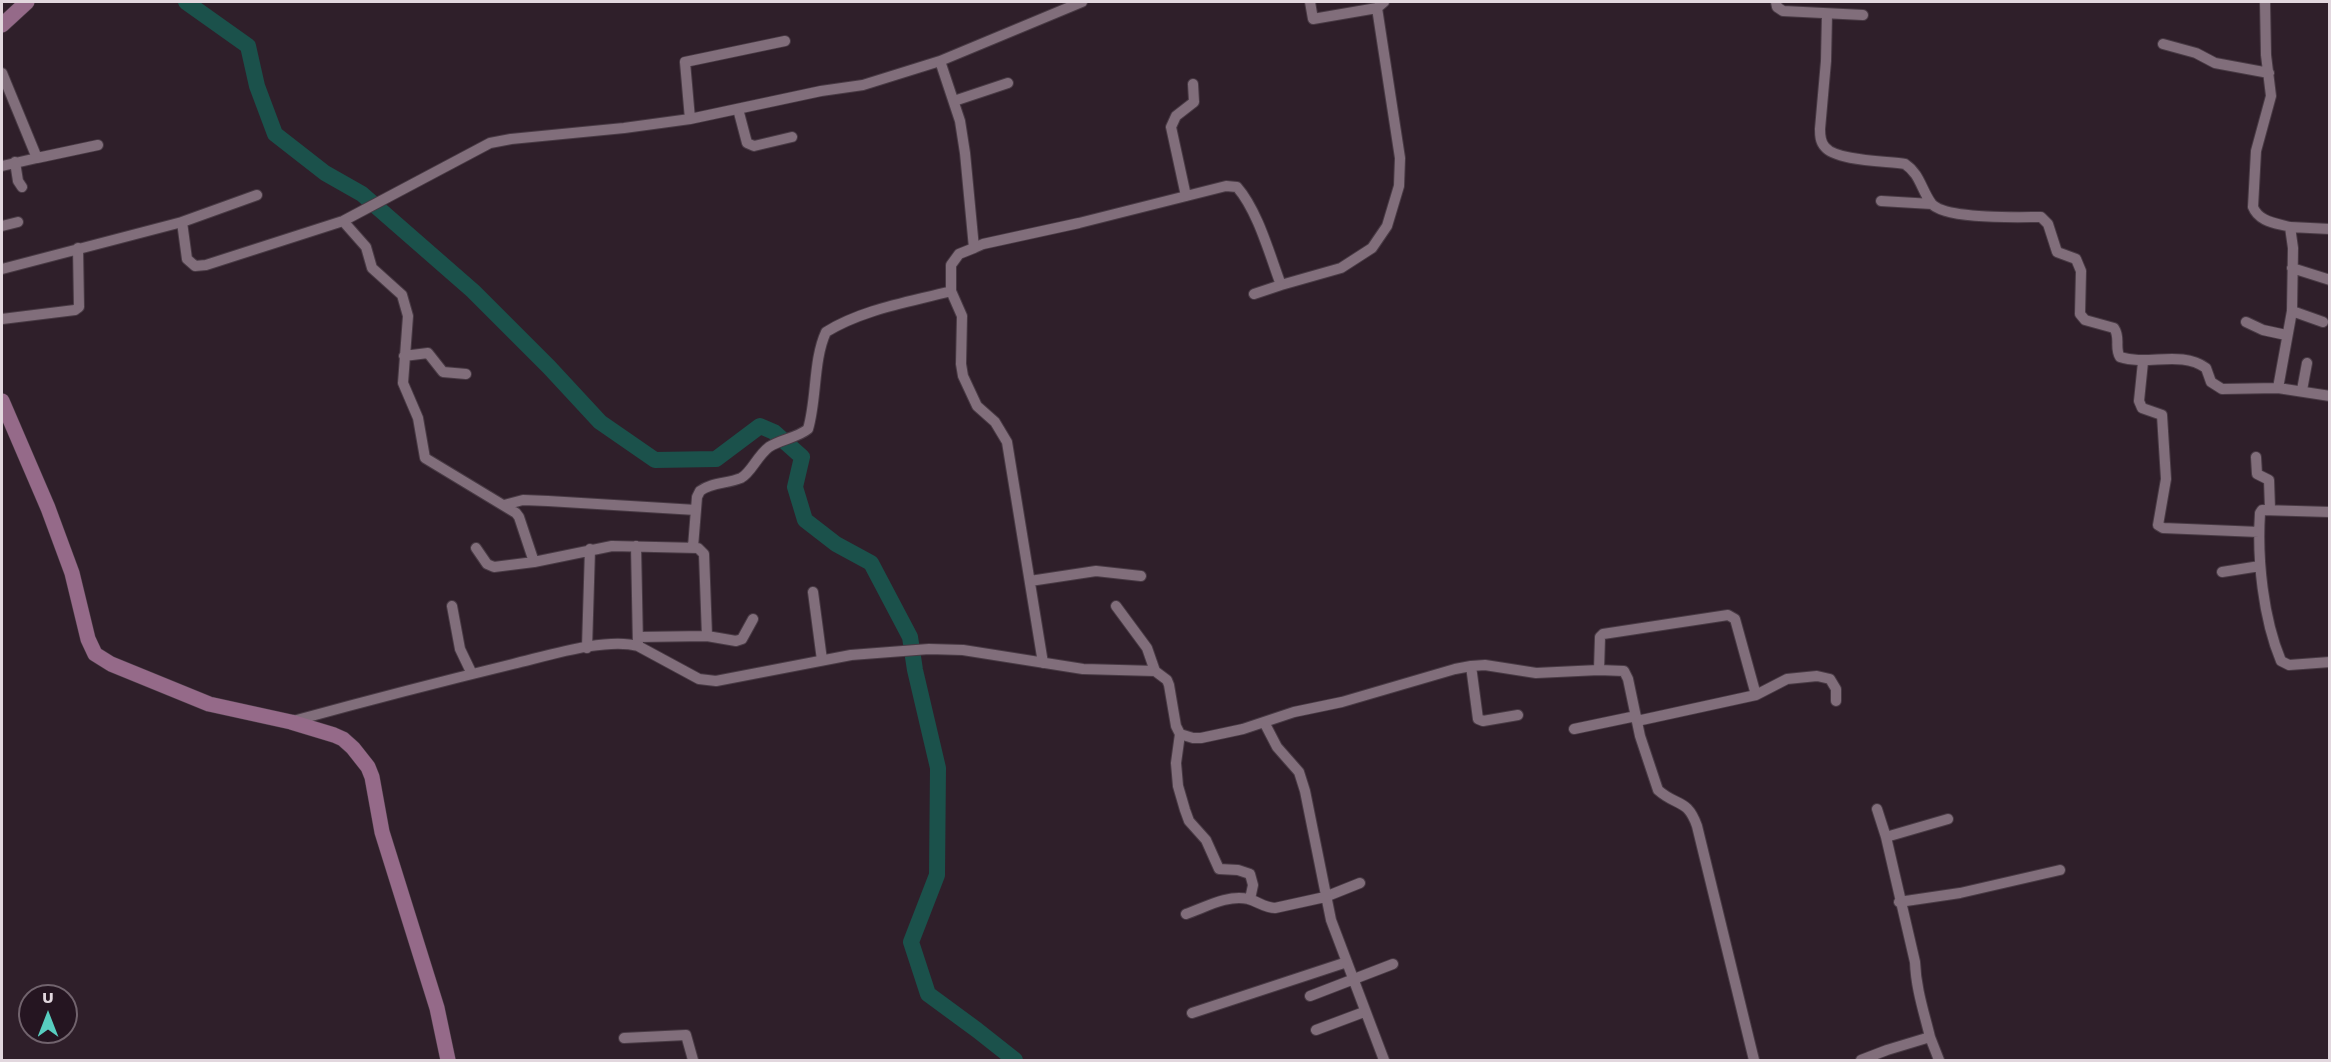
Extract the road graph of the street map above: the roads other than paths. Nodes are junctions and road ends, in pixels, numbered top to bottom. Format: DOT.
graph roads {
  1 [pos="27,2"];
  2 [pos="1082,2"];
  3 [pos="1310,2"];
  4 [pos="1776,2"];
  5 [pos="2265,2"];
  6 [pos="1381,5"];
  7 [pos="1827,14"];
  8 [pos="1863,15"];
  9 [pos="2,25"];
  10 [pos="786,41"];
  11 [pos="2163,44"];
  12 [pos="940,61"];
  13 [pos="2269,73"];
  14 [pos="2,74"];
  15 [pos="1008,83"];
  16 [pos="1193,84"];
  17 [pos="954,101"];
  18 [pos="738,109"];
  19 [pos="690,119"];
  20 [pos="792,137"];
  21 [pos="98,145"];
  22 [pos="37,158"];
  23 [pos="15,162"];
  24 [pos="2,166"];
  25 [pos="22,187"];
  26 [pos="257,195"];
  27 [pos="1186,196"];
  28 [pos="1881,201"];
  29 [pos="1932,204"];
  30 [pos="343,221"];
  31 [pos="18,222"];
  32 [pos="182,222"];
  33 [pos="2,226"];
  34 [pos="2290,227"];
  35 [pos="2330,229"];
  36 [pos="78,248"];
  37 [pos="974,248"];
  38 [pos="2292,268"];
  39 [pos="2,269"];
  40 [pos="2330,280"];
  41 [pos="1281,285"];
  42 [pos="951,291"];
  43 [pos="1254,294"];
  44 [pos="2292,311"];
  45 [pos="2,319"];
  46 [pos="2246,322"];
  47 [pos="2323,322"];
  48 [pos="2286,335"];
  49 [pos="404,356"];
  50 [pos="2143,362"];
  51 [pos="2307,363"];
  52 [pos="466,374"];
  53 [pos="2278,388"];
  54 [pos="2302,390"];
  55 [pos="2330,396"];
  56 [pos="2,401"];
  57 [pos="2256,457"];
  58 [pos="504,505"];
  59 [pos="2270,509"];
  60 [pos="696,510"];
  61 [pos="2330,512"];
  62 [pos="2259,532"];
  63 [pos="636,546"];
  64 [pos="693,547"];
  65 [pos="476,548"];
  66 [pos="590,549"];
  67 [pos="534,562"];
  68 [pos="2260,566"];
  69 [pos="2222,572"];
  70 [pos="1141,576"];
  71 [pos="1030,581"];
  72 [pos="813,592"];
  73 [pos="452,606"];
  74 [pos="1116,606"];
  75 [pos="753,619"];
  76 [pos="707,636"];
  77 [pos="638,641"];
  78 [pos="587,648"];
  79 [pos="822,660"];
  80 [pos="2330,662"];
  81 [pos="1042,663"];
  82 [pos="1471,666"];
  83 [pos="1599,670"];
  84 [pos="1155,671"];
  85 [pos="472,674"];
  86 [pos="1756,695"];
  87 [pos="1836,701"];
  88 [pos="1518,715"];
  89 [pos="1636,718"];
  90 [pos="291,722"];
  91 [pos="1264,722"];
  92 [pos="1574,729"];
  93 [pos="1180,734"];
  94 [pos="1877,809"];
  95 [pos="1948,819"];
  96 [pos="1886,837"];
  97 [pos="2060,870"];
  98 [pos="1360,883"];
  99 [pos="1325,897"];
  100 [pos="1250,899"];
  101 [pos="1899,902"];
  102 [pos="1186,914"];
  103 [pos="1347,962"];
  104 [pos="1393,964"];
  105 [pos="1354,980"];
  106 [pos="1310,996"];
  107 [pos="1364,1012"];
  108 [pos="1192,1013"];
  109 [pos="1316,1030"];
  110 [pos="1930,1037"];
  111 [pos="624,1038"];
  112 [pos="448,1060"];
  113 [pos="693,1060"];
  114 [pos="1384,1060"];
  115 [pos="1754,1060"];
  116 [pos="1861,1060"];
  117 [pos="1939,1060"];
  1 -- 9 [label="street"];
  2 -- 12 [label="street"];
  3 -- 6 [label="street"];
  4 -- 7 [label="street"];
  5 -- 13 [label="street"];
  6 -- 41 [label="street"];
  7 -- 8 [label="street"];
  7 -- 29 [label="street"];
  10 -- 19 [label="street"];
  11 -- 13 [label="street"];
  12 -- 17 [label="street"];
  12 -- 18 [label="street"];
  13 -- 34 [label="street"];
  14 -- 22 [label="street"];
  15 -- 17 [label="street"];
  16 -- 27 [label="street"];
  17 -- 37 [label="street"];
  18 -- 19 [label="street"];
  18 -- 20 [label="street"];
  19 -- 30 [label="street"];
  21 -- 22 [label="street"];
  22 -- 23 [label="street"];
  23 -- 24 [label="street"];
  23 -- 25 [label="street"];
  26 -- 32 [label="street"];
  27 -- 37 [label="street"];
  27 -- 41 [label="street"];
  28 -- 29 [label="street"];
  29 -- 50 [label="street"];
  30 -- 32 [label="street"];
  30 -- 49 [label="street"];
  31 -- 33 [label="street"];
  32 -- 36 [label="street"];
  34 -- 35 [label="street"];
  34 -- 38 [label="street"];
  36 -- 39 [label="street"];
  36 -- 45 [label="street"];
  37 -- 42 [label="street"];
  38 -- 40 [label="street"];
  38 -- 44 [label="street"];
  41 -- 43 [label="street"];
  42 -- 60 [label="street"];
  42 -- 71 [label="street"];
  44 -- 47 [label="street"];
  44 -- 48 [label="street"];
  46 -- 48 [label="street"];
  48 -- 53 [label="street"];
  49 -- 52 [label="street"];
  49 -- 58 [label="street"];
  50 -- 53 [label="street"];
  50 -- 62 [label="street"];
  51 -- 54 [label="street"];
  53 -- 54 [label="street"];
  54 -- 55 [label="street"];
  56 -- 90 [label="street"];
  57 -- 59 [label="street"];
  58 -- 60 [label="street"];
  58 -- 67 [label="street"];
  59 -- 61 [label="street"];
  59 -- 62 [label="street"];
  60 -- 64 [label="street"];
  62 -- 68 [label="street"];
  63 -- 64 [label="street"];
  63 -- 66 [label="street"];
  63 -- 77 [label="street"];
  64 -- 76 [label="street"];
  65 -- 67 [label="street"];
  66 -- 67 [label="street"];
  66 -- 78 [label="street"];
  68 -- 69 [label="street"];
  68 -- 80 [label="street"];
  70 -- 71 [label="street"];
  71 -- 81 [label="street"];
  72 -- 79 [label="street"];
  73 -- 85 [label="street"];
  74 -- 84 [label="street"];
  75 -- 76 [label="street"];
  76 -- 77 [label="street"];
  77 -- 78 [label="street"];
  77 -- 79 [label="street"];
  78 -- 85 [label="street"];
  79 -- 81 [label="street"];
  81 -- 84 [label="street"];
  82 -- 83 [label="street"];
  82 -- 88 [label="street"];
  82 -- 91 [label="street"];
  83 -- 86 [label="street"];
  83 -- 89 [label="street"];
  84 -- 93 [label="street"];
  85 -- 90 [label="street"];
  86 -- 87 [label="street"];
  86 -- 89 [label="street"];
  89 -- 92 [label="street"];
  89 -- 115 [label="street"];
  90 -- 112 [label="street"];
  91 -- 93 [label="street"];
  91 -- 99 [label="street"];
  93 -- 100 [label="street"];
  94 -- 96 [label="street"];
  95 -- 96 [label="street"];
  96 -- 101 [label="street"];
  97 -- 101 [label="street"];
  98 -- 99 [label="street"];
  99 -- 100 [label="street"];
  99 -- 103 [label="street"];
  100 -- 102 [label="street"];
  101 -- 110 [label="street"];
  103 -- 105 [label="street"];
  103 -- 108 [label="street"];
  104 -- 105 [label="street"];
  105 -- 106 [label="street"];
  105 -- 107 [label="street"];
  107 -- 109 [label="street"];
  107 -- 114 [label="street"];
  110 -- 116 [label="street"];
  110 -- 117 [label="street"];
  111 -- 113 [label="street"];
}
